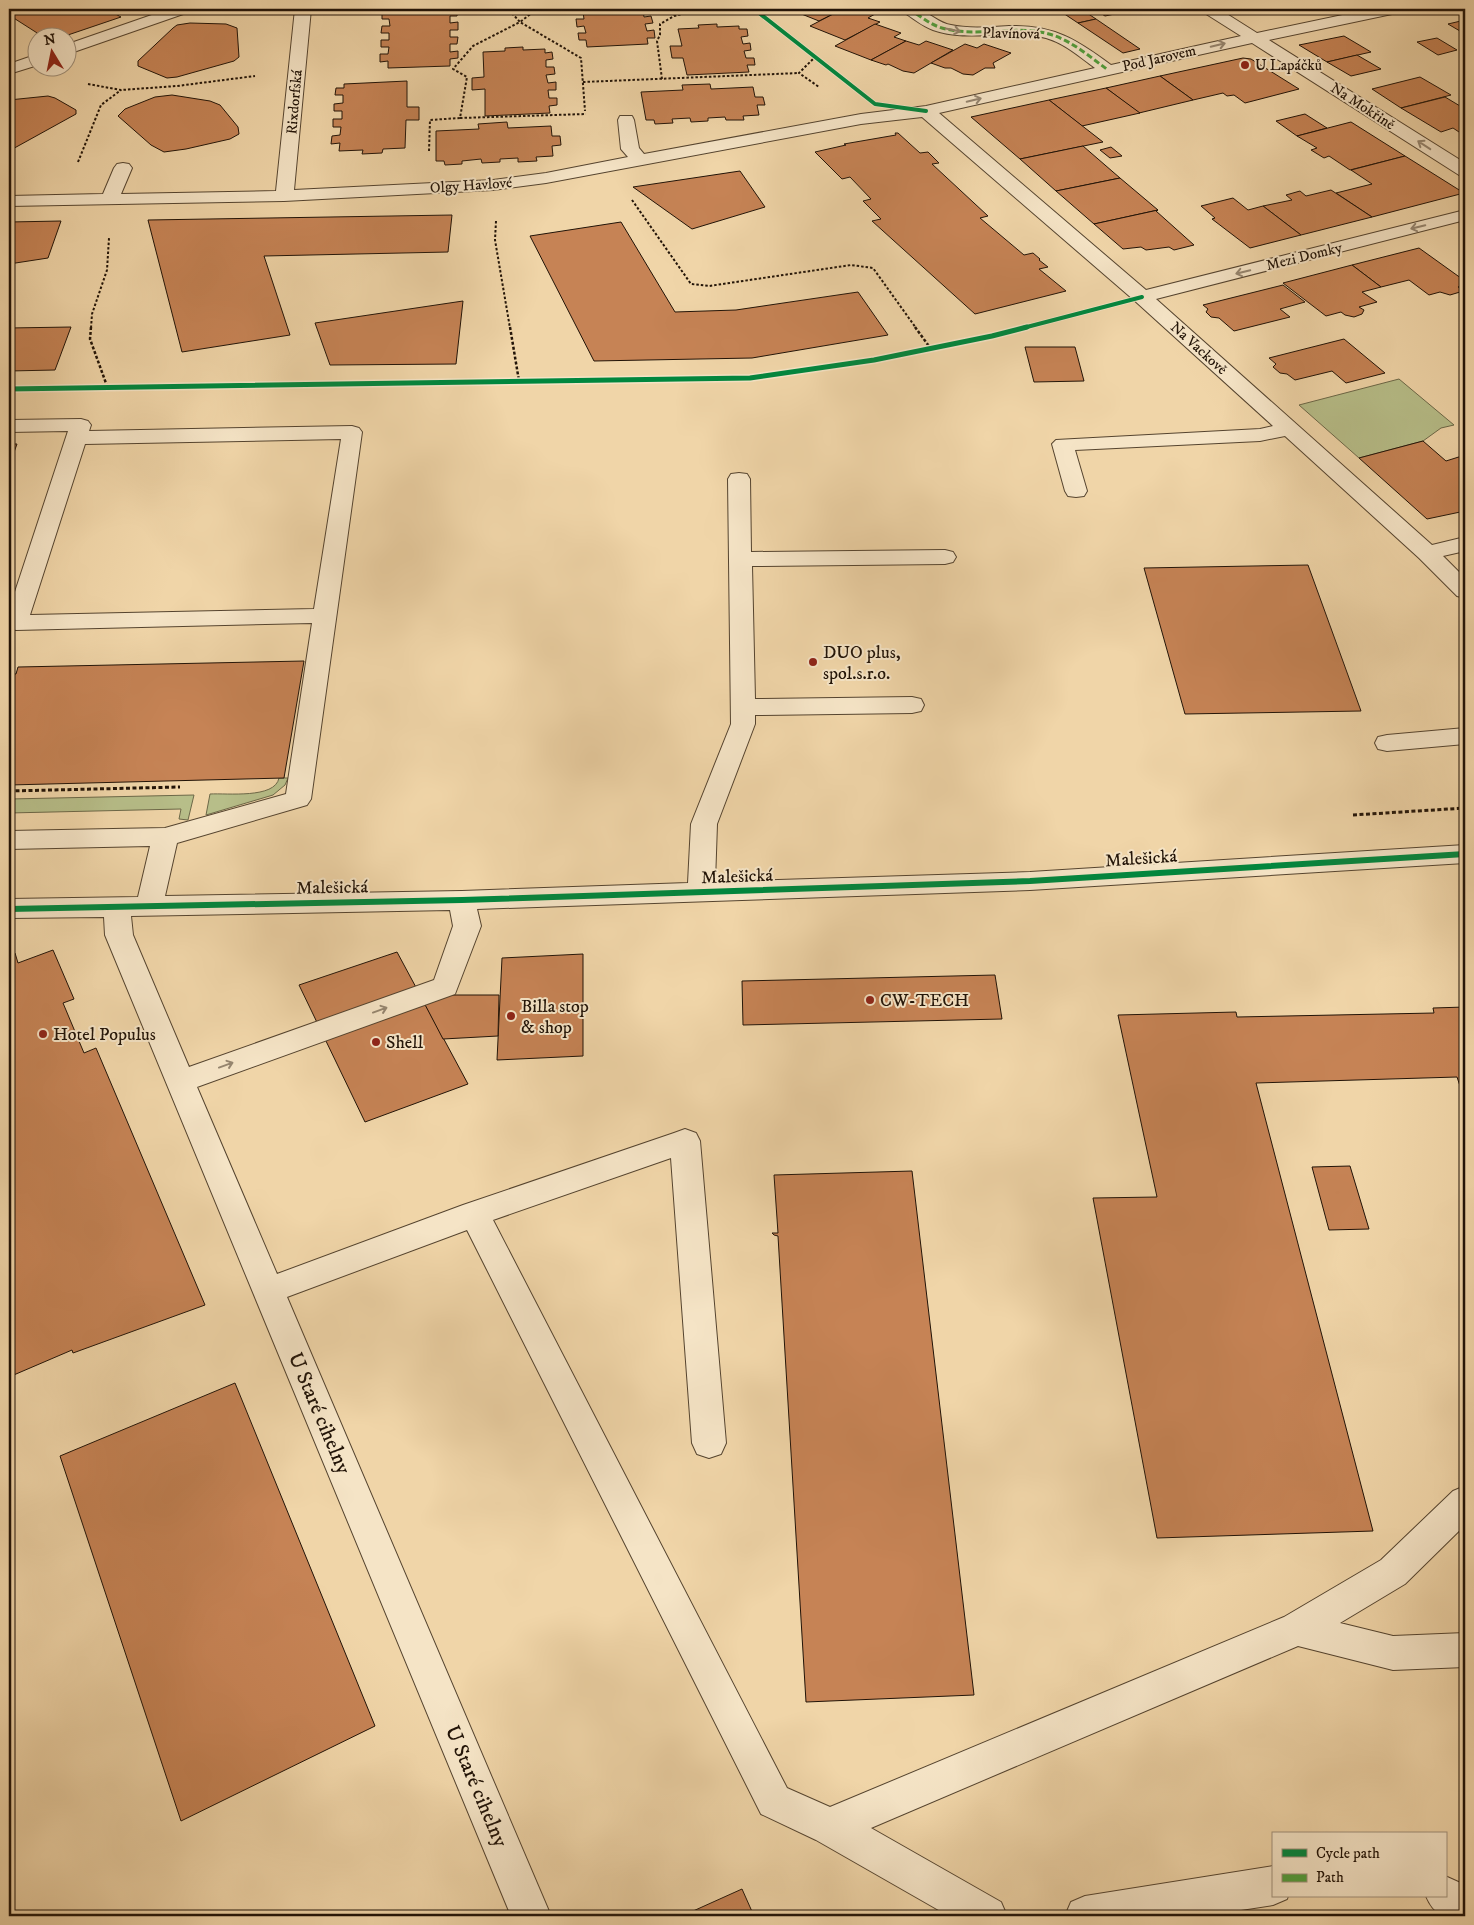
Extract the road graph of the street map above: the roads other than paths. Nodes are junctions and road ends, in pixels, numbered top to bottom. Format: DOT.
graph roads {
  1 [pos="183,9"];
  2 [pos="303,9"];
  3 [pos="909,9"];
  4 [pos="1209,9"];
  5 [pos="1392,9"];
  6 [pos="1255,37"];
  7 [pos="78,45"];
  8 [pos="28,62"];
  9 [pos="9,69"];
  10 [pos="1108,70"];
  11 [pos="926,111"];
  12 [pos="626,120"];
  13 [pos="640,161"];
  14 [pos="123,168"];
  15 [pos="1465,171"];
  16 [pos="284,196"];
  17 [pos="110,199"];
  18 [pos="9,201"];
  19 [pos="1465,216"];
  20 [pos="1142,297"];
  21 [pos="9,426"];
  22 [pos="1289,429"];
  23 [pos="77,438"];
  24 [pos="739,479"];
  25 [pos="1076,491"];
  26 [pos="1465,544"];
  27 [pos="1427,553"];
  28 [pos="945,557"];
  29 [pos="740,559"];
  30 [pos="1465,592"];
  31 [pos="324,616"];
  32 [pos="912,705"];
  33 [pos="743,707"];
  34 [pos="1465,736"];
  35 [pos="1387,742"];
  36 [pos="165,837"];
  37 [pos="9,840"];
  38 [pos="1465,854"];
  39 [pos="701,892"];
  40 [pos="462,900"];
  41 [pos="149,906"];
  42 [pos="117,907"];
  43 [pos="9,909"];
  44 [pos="180,1081"];
  45 [pos="474,1214"];
  46 [pos="268,1291"];
  47 [pos="709,1443"];
  48 [pos="1465,1502"];
  49 [pos="1298,1629"];
  50 [pos="1465,1650"];
  51 [pos="830,1826"];
  52 [pos="1272,1885"];
  53 [pos="1446,1896"];
  54 [pos="1465,1906"];
  55 [pos="531,1916"];
  56 [pos="986,1916"];
  57 [pos="1085,1916"];
  1 -- 7 [label="street"];
  2 -- 16 [label="street, Rixdorfská"];
  3 -- 10 [label="street, Plavínová, one-way"];
  4 -- 6 [label="street, Na Mokřině"];
  5 -- 6 [label="street, Pod Jarovem"];
  10 -- 6 [label="street, Pod Jarovem, one-way"];
  15 -- 6 [label="street, Na Mokřině, one-way"];
  8 -- 9 [label="street"];
  11 -- 10 [label="street, Pod Jarovem, one-way"];
  11 -- 13 [label="street, Olgy Havlové"];
  11 -- 20 [label="street, Na Vackově"];
  12 -- 13 [label="street"];
  13 -- 16 [label="street, Olgy Havlové"];
  14 -- 17 [label="street"];
  16 -- 17 [label="street, Olgy Havlové"];
  17 -- 18 [label="street, Olgy Havlové"];
  19 -- 20 [label="street, Mezi Domky, one-way"];
  20 -- 22 [label="street, Na Vackově"];
  21 -- 23 [label="street"];
  22 -- 25 [label="street"];
  22 -- 27 [label="street, Na Vackově"];
  23 -- 31 [label="street"];
  23 -- 31 [label="street"];
  24 -- 29 [label="street"];
  26 -- 27 [label="street"];
  27 -- 30 [label="street, Na Vackově"];
  28 -- 29 [label="street"];
  29 -- 33 [label="street"];
  31 -- 36 [label="street"];
  32 -- 33 [label="street"];
  33 -- 39 [label="street"];
  34 -- 35 [label="street"];
  36 -- 37 [label="street"];
  36 -- 41 [label="street"];
  38 -- 39 [label="street, Malešická"];
  39 -- 40 [label="street, Malešická"];
  40 -- 41 [label="street, Malešická"];
  44 -- 40 [label="street, one-way"];
  41 -- 42 [label="street, Malešická"];
  42 -- 43 [label="street, Malešická"];
  42 -- 44 [label="street, U Staré cihelny"];
  44 -- 46 [label="street, U Staré cihelny"];
  45 -- 46 [label="street"];
  45 -- 47 [label="street"];
  45 -- 51 [label="street"];
  46 -- 55 [label="street, U Staré cihelny"];
  48 -- 49 [label="street"];
  49 -- 50 [label="street"];
  49 -- 51 [label="street"];
  51 -- 56 [label="street"];
  52 -- 57 [label="street"];
  53 -- 54 [label="street"];
}
